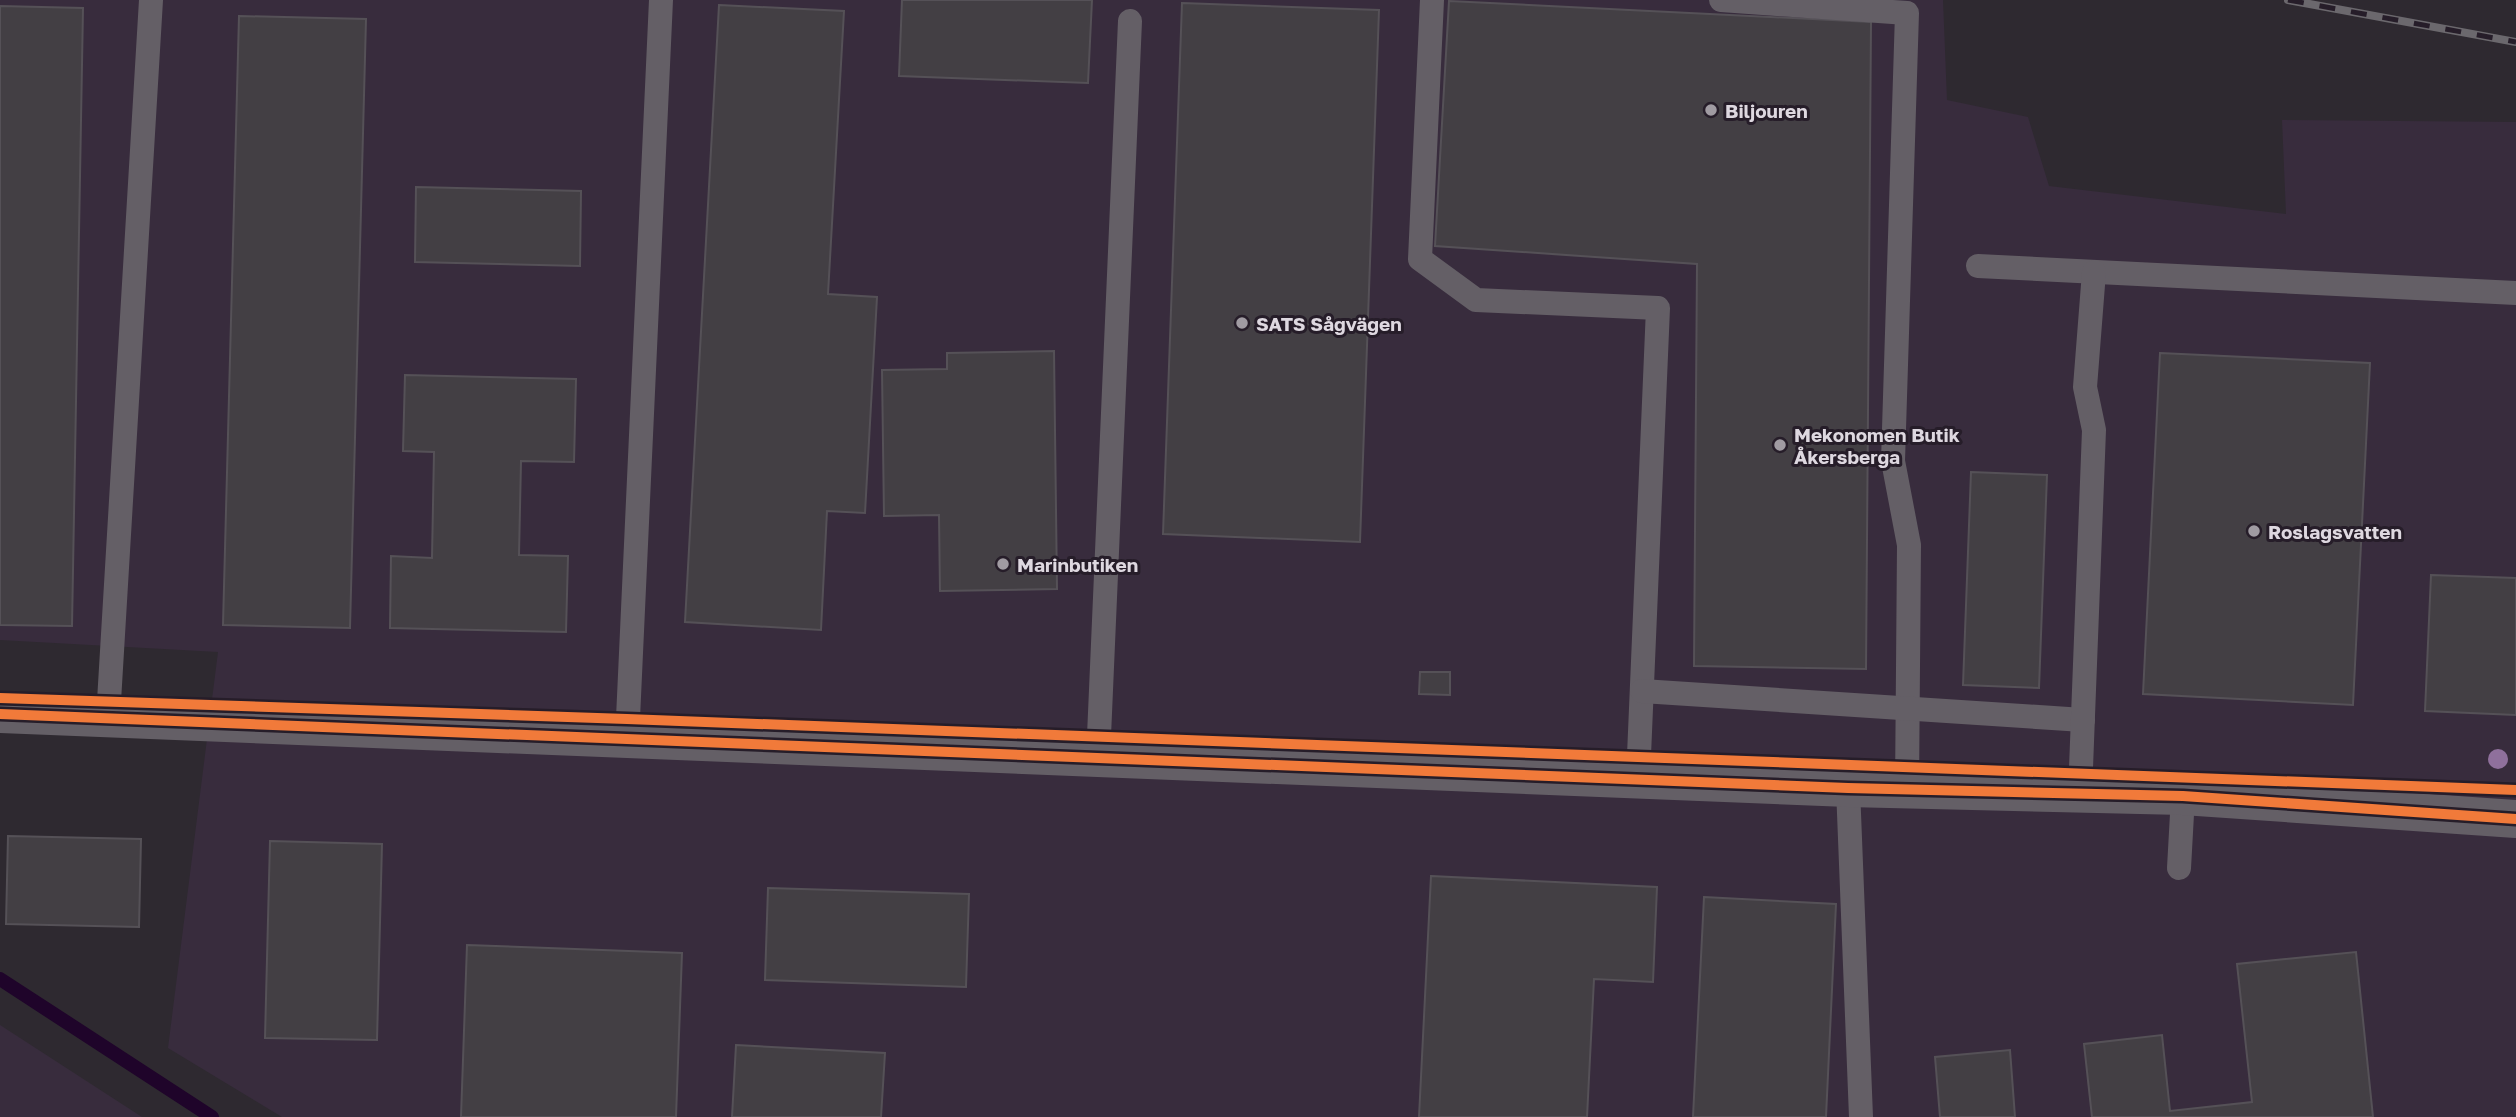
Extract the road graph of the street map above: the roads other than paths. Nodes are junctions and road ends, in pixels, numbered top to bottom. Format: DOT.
graph roads {
  1 [pos="151,0"];
  2 [pos="661,0"];
  3 [pos="1432,0"];
  4 [pos="1721,0"];
  5 [pos="1130,21"];
  6 [pos="1978,266"];
  7 [pos="2094,272"];
  8 [pos="2516,293"];
  9 [pos="1642,691"];
  10 [pos="1908,708"];
  11 [pos="0,714"];
  12 [pos="108,718"];
  13 [pos="2083,720"];
  14 [pos="627,740"];
  15 [pos="1098,759"];
  16 [pos="1638,779"];
  17 [pos="1848,788"];
  18 [pos="1907,790"];
  19 [pos="2080,794"];
  20 [pos="2183,796"];
  21 [pos="2516,819"];
  22 [pos="2179,868"];
  23 [pos="1861,1117"];
  1 -- 12 [label="lane"];
  2 -- 14 [label="lane"];
  3 -- 9 [label="lane"];
  4 -- 10 [label="lane"];
  5 -- 15 [label="lane"];
  6 -- 7 [label="lane"];
  7 -- 8 [label="lane"];
  7 -- 13 [label="lane"];
  9 -- 10 [label="lane"];
  9 -- 16 [label="lane"];
  10 -- 13 [label="lane"];
  10 -- 18 [label="lane"];
  11 -- 12 [label="street"];
  12 -- 14 [label="street"];
  13 -- 19 [label="lane"];
  14 -- 15 [label="street"];
  15 -- 16 [label="street"];
  16 -- 17 [label="street"];
  17 -- 18 [label="street"];
  17 -- 23 [label="lane"];
  18 -- 19 [label="street"];
  19 -- 20 [label="street"];
  20 -- 21 [label="street"];
  20 -- 22 [label="lane"];
}
